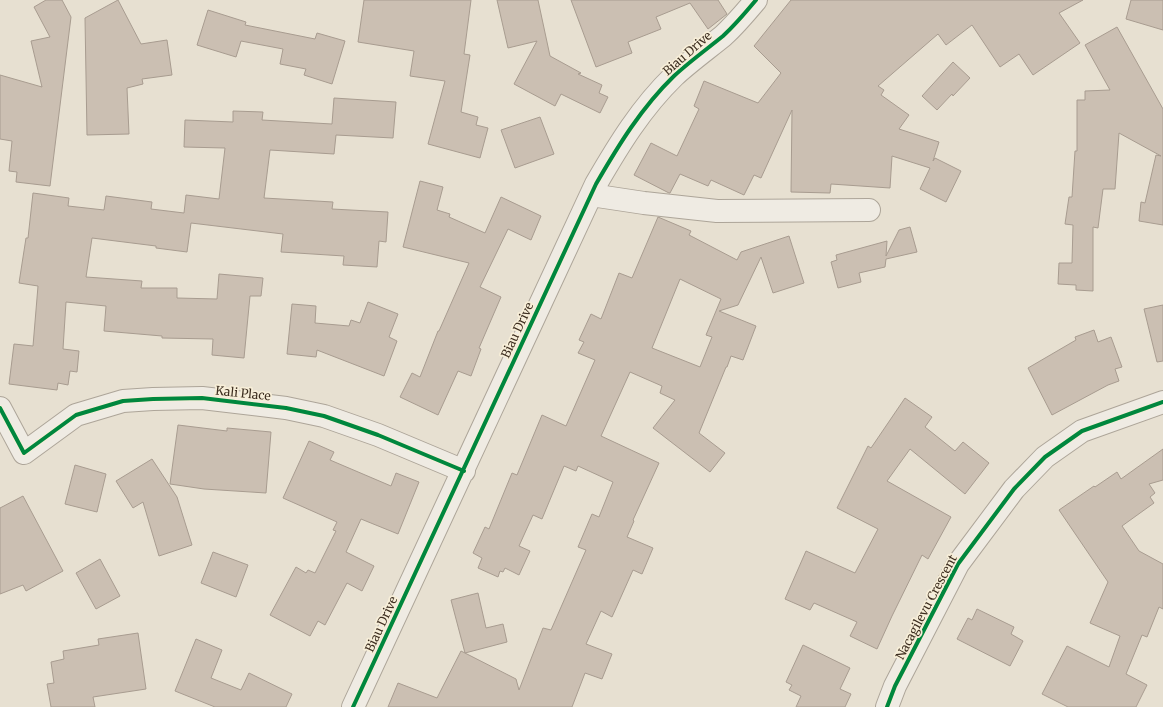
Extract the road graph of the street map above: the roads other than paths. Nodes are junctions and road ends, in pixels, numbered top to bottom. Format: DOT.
graph roads {
  1 [pos="756,0"];
  2 [pos="591,195"];
  3 [pos="869,210"];
  4 [pos="1163,402"];
  5 [pos="0,408"];
  6 [pos="464,471"];
  7 [pos="353,707"];
  8 [pos="887,707"];
  1 -- 2 [label="street, Biau Drive"];
  2 -- 3 [label="street"];
  2 -- 6 [label="street, Biau Drive"];
  4 -- 8 [label="street, Nacagilevu Crescent"];
  5 -- 6 [label="street, Kali Place"];
  6 -- 7 [label="street, Biau Drive"];
}
